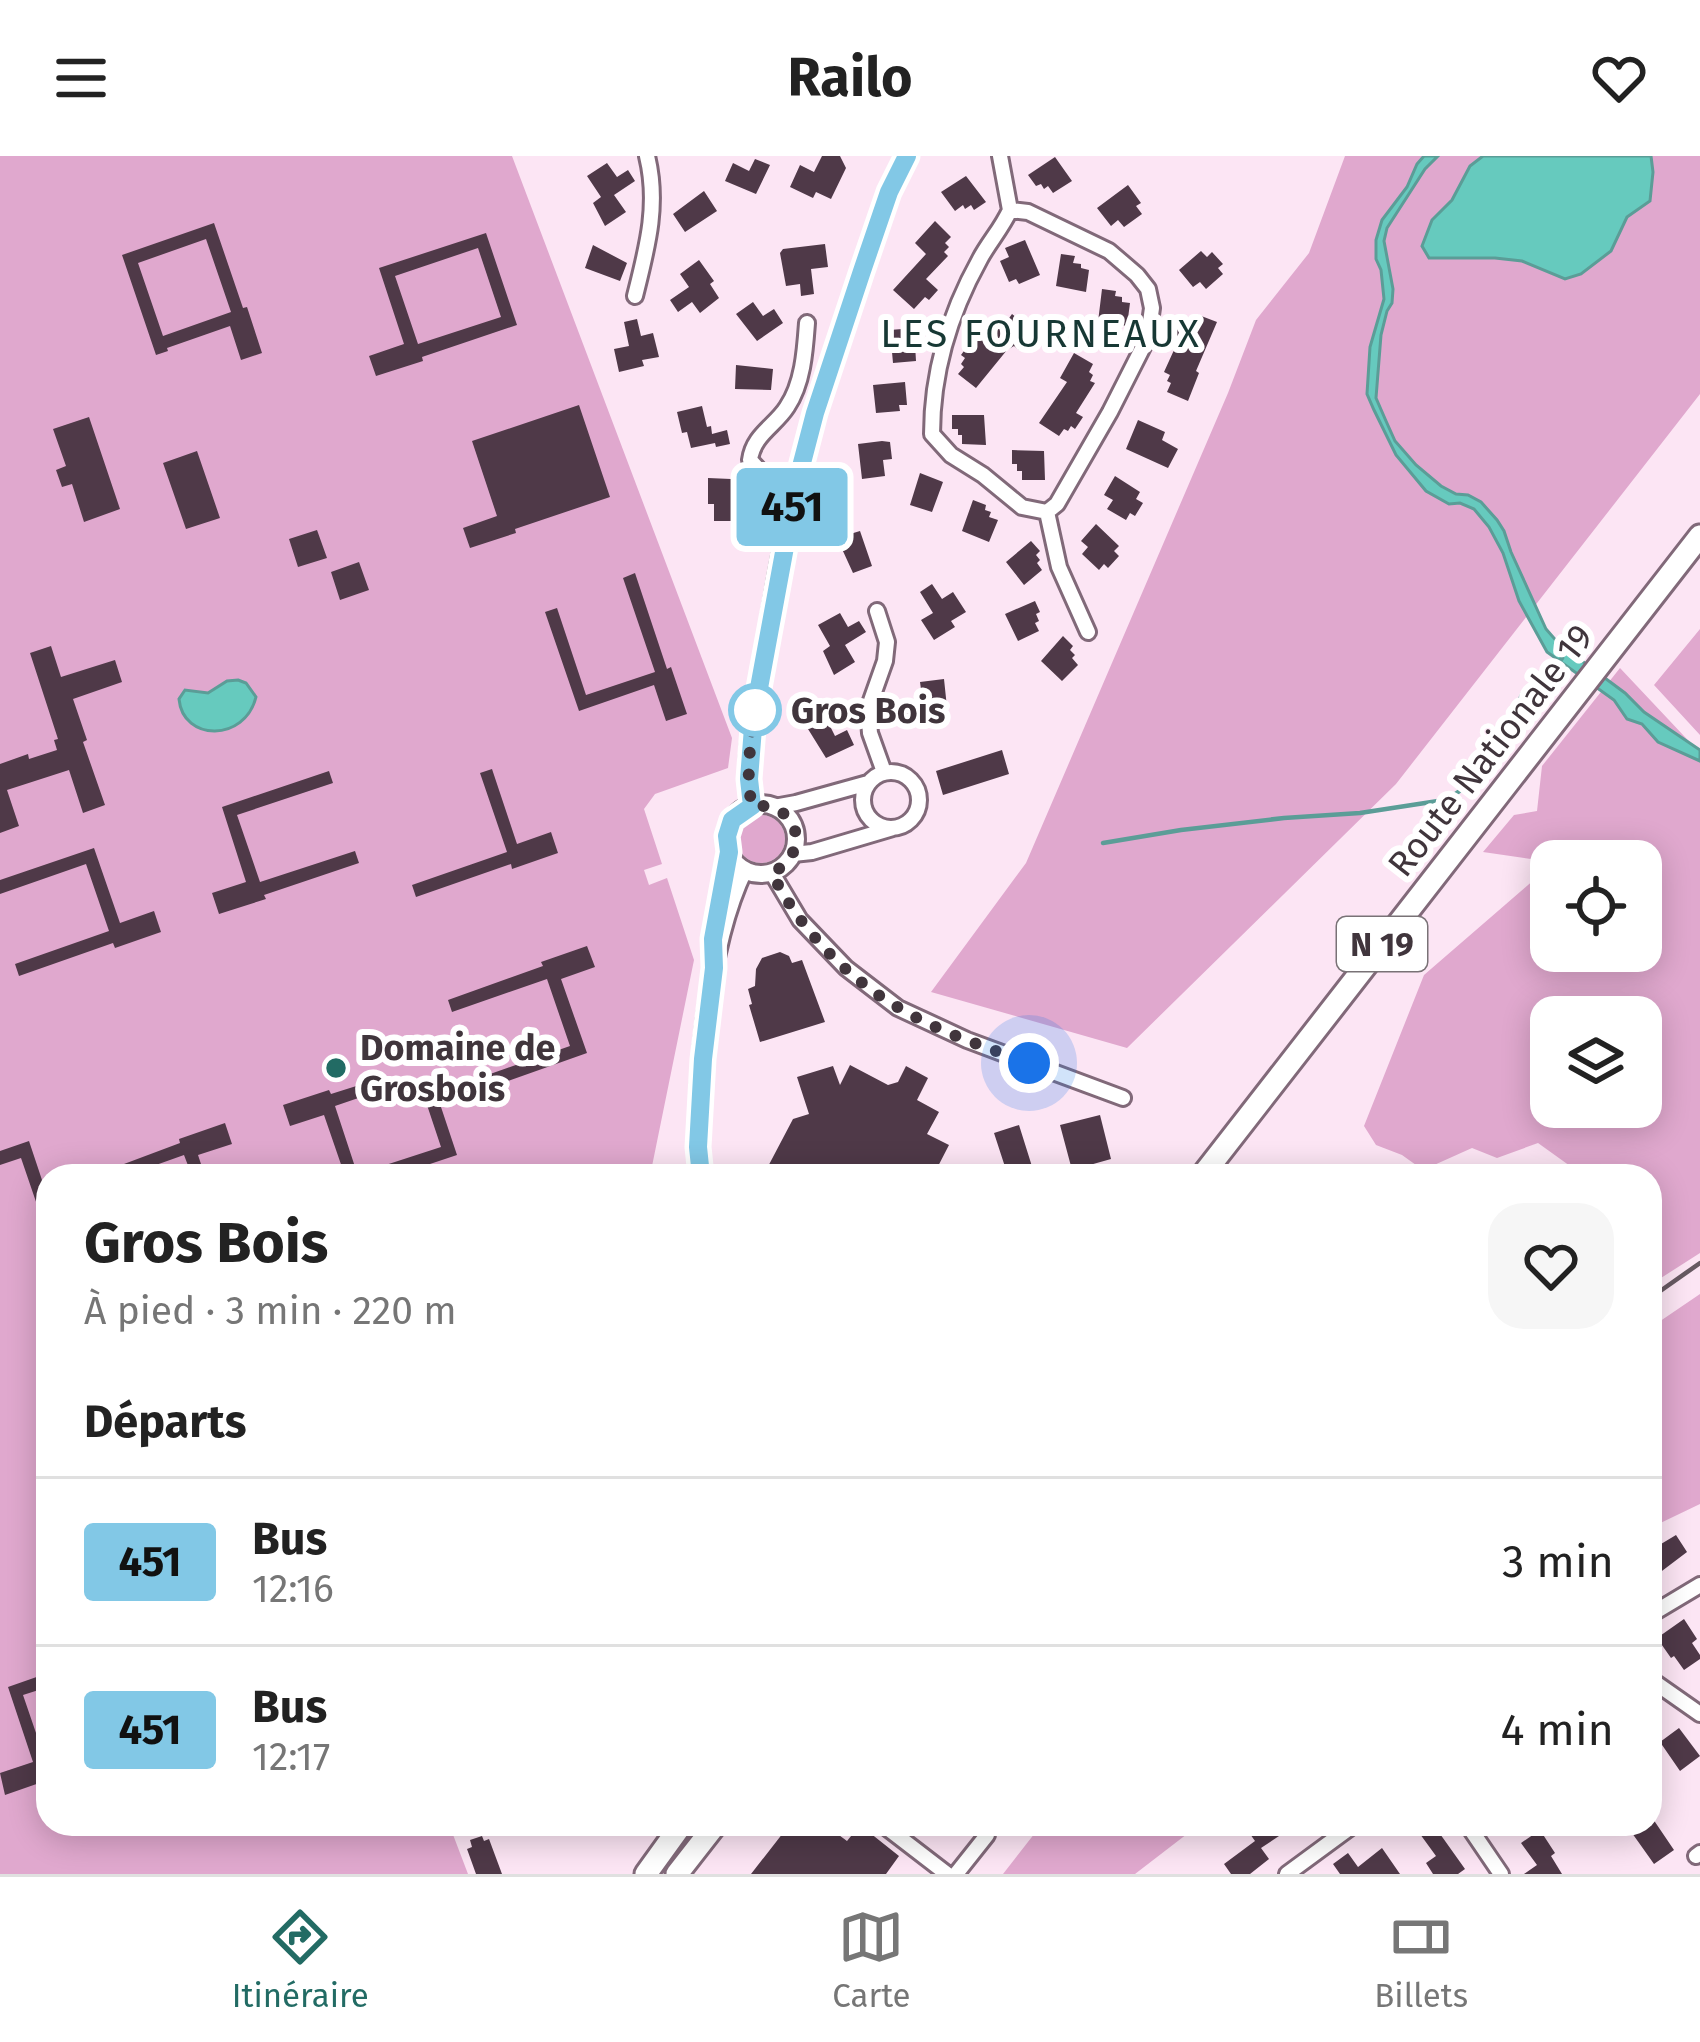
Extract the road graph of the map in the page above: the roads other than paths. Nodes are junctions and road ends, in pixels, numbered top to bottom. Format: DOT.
graph roads {
  1 [pos="646,156"];
  2 [pos="895,156"];
  3 [pos="907,156"];
  4 [pos="1000,156"];
  5 [pos="889,192"];
  6 [pos="1010,210"];
  7 [pos="635,296"];
  8 [pos="807,323"];
  9 [pos="797,482"];
  10 [pos="1047,512"];
  11 [pos="1700,536"];
  12 [pos="877,610"];
  13 [pos="1088,632"];
  14 [pos="884,772"];
  15 [pos="868,783"];
  16 [pos="752,806"];
  17 [pos="774,807"];
  18 [pos="900,826"];
  19 [pos="729,852"];
  20 [pos="793,854"];
  21 [pos="744,870"];
  22 [pos="772,873"];
  23 [pos="714,968"];
  24 [pos="1123,1098"];
  25 [pos="700,1164"];
  26 [pos="1211,1164"];
  27 [pos="1700,1585"];
  28 [pos="1662,1609"];
  29 [pos="1662,1687"];
  30 [pos="1700,1714"];
  31 [pos="673,1836"];
  32 [pos="707,1836"];
  33 [pos="899,1836"];
  34 [pos="986,1836"];
  35 [pos="1339,1836"];
  36 [pos="1475,1836"];
  37 [pos="646,1874"];
  38 [pos="677,1874"];
  39 [pos="951,1874"];
  40 [pos="1287,1874"];
  41 [pos="1501,1874"];
  1 -- 7 [label="street"];
  2 -- 5 [label="street"];
  3 -- 5 [label="street"];
  4 -- 6 [label="street"];
  5 -- 9 [label="street"];
  6 -- 10 [label="street"];
  6 -- 10 [label="street"];
  8 -- 9 [label="street"];
  9 -- 16 [label="street"];
  10 -- 13 [label="street"];
  11 -- 26 [label="main road, Route Nationale 19 / N 19"];
  12 -- 14 [label="street"];
  14 -- 15 [label="street"];
  14 -- 18 [label="street"];
  15 -- 17 [label="street"];
  15 -- 18 [label="street"];
  16 -- 17 [label="street"];
  16 -- 19 [label="street"];
  17 -- 20 [label="street"];
  18 -- 20 [label="street"];
  19 -- 21 [label="street"];
  19 -- 23 [label="street"];
  20 -- 22 [label="street"];
  21 -- 22 [label="street"];
  21 -- 23 [label="street"];
  22 -- 24 [label="street"];
  23 -- 25 [label="street"];
  27 -- 28 [label="street"];
  29 -- 30 [label="street"];
  31 -- 37 [label="main road"];
  32 -- 38 [label="main road"];
  33 -- 39 [label="street"];
  34 -- 39 [label="street"];
  35 -- 40 [label="street"];
  36 -- 41 [label="street"];
}
